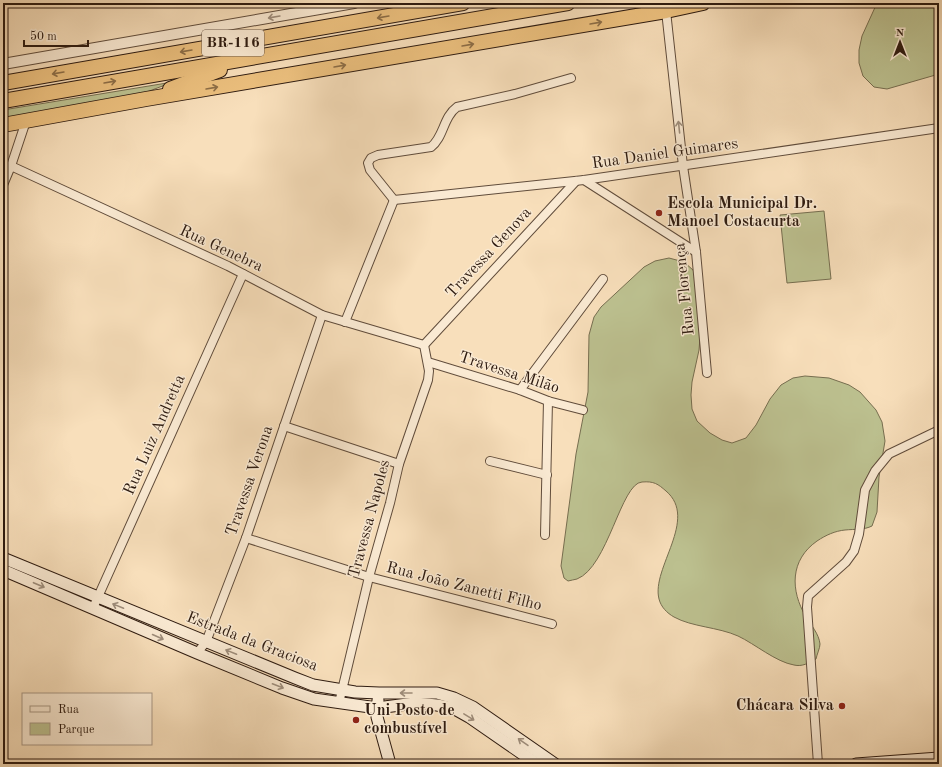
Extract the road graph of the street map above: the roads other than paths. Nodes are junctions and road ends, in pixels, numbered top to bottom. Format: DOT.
graph roads {
  1 [pos="354,3"];
  2 [pos="463,3"];
  3 [pos="568,3"];
  4 [pos="703,3"];
  5 [pos="666,11"];
  6 [pos="246,59"];
  7 [pos="3,64"];
  8 [pos="571,78"];
  9 [pos="3,83"];
  10 [pos="146,99"];
  11 [pos="3,101"];
  12 [pos="26,121"];
  13 [pos="3,125"];
  14 [pos="939,128"];
  15 [pos="11,166"];
  16 [pos="683,166"];
  17 [pos="580,180"];
  18 [pos="3,185"];
  19 [pos="394,200"];
  20 [pos="696,252"];
  21 [pos="243,274"];
  22 [pos="603,279"];
  23 [pos="322,315"];
  24 [pos="345,322"];
  25 [pos="424,345"];
  26 [pos="428,362"];
  27 [pos="707,373"];
  28 [pos="520,390"];
  29 [pos="548,401"];
  30 [pos="583,410"];
  31 [pos="284,426"];
  32 [pos="939,430"];
  33 [pos="490,461"];
  34 [pos="399,464"];
  35 [pos="547,475"];
  36 [pos="545,535"];
  37 [pos="246,538"];
  38 [pos="3,558"];
  39 [pos="3,570"];
  40 [pos="369,577"];
  41 [pos="96,603"];
  42 [pos="552,624"];
  43 [pos="206,642"];
  44 [pos="197,653"];
  45 [pos="341,690"];
  46 [pos="379,693"];
  47 [pos="339,703"];
  48 [pos="377,708"];
  49 [pos="939,758"];
  50 [pos="892,763"];
  51 [pos="390,764"];
  52 [pos="537,764"];
  53 [pos="555,764"];
  54 [pos="818,764"];
  55 [pos="856,764"];
  1 -- 7 [label="street, one-way"];
  2 -- 9 [label="highway, BR-116, one-way"];
  3 -- 6 [label="highway, BR-116"];
  4 -- 5 [label="highway"];
  10 -- 5 [label="highway, one-way"];
  16 -- 5 [label="street, Rua Florença, one-way"];
  6 -- 10 [label="highway"];
  11 -- 6 [label="highway, BR-116, one-way"];
  8 -- 19 [label="street"];
  10 -- 12 [label="highway"];
  12 -- 13 [label="highway"];
  12 -- 15 [label="street"];
  14 -- 16 [label="street, Rua Daniel Guimares"];
  15 -- 18 [label="street"];
  15 -- 21 [label="street, Rua Genebra"];
  16 -- 17 [label="street, Rua Daniel Guimares"];
  16 -- 20 [label="street, Rua Florença"];
  17 -- 19 [label="street, Rua Daniel Guimares"];
  17 -- 20 [label="street"];
  17 -- 25 [label="street, Travessa Genova"];
  19 -- 24 [label="street"];
  20 -- 27 [label="street, Rua Florença"];
  21 -- 23 [label="street, Rua Genebra"];
  21 -- 41 [label="street, Rua Luiz Andretta"];
  22 -- 28 [label="street"];
  23 -- 24 [label="street, Rua Genebra"];
  23 -- 31 [label="street, Travessa Verona"];
  24 -- 25 [label="street, Rua Genebra"];
  25 -- 26 [label="street, Travessa Napoles"];
  26 -- 28 [label="street, Travessa Milão"];
  26 -- 34 [label="street, Travessa Napoles"];
  28 -- 29 [label="street, Travessa Milão"];
  29 -- 30 [label="street, Travessa Milão"];
  29 -- 35 [label="street"];
  31 -- 34 [label="street"];
  31 -- 37 [label="street, Travessa Verona"];
  32 -- 54 [label="street"];
  33 -- 35 [label="street"];
  34 -- 40 [label="street, Travessa Napoles"];
  35 -- 36 [label="street"];
  37 -- 40 [label="street, Rua João Zanetti Filho"];
  37 -- 43 [label="street, Travessa Verona"];
  38 -- 41 [label="main road, Estrada da Graciosa"];
  39 -- 41 [label="main road, Estrada da Graciosa, one-way"];
  40 -- 42 [label="street, Rua João Zanetti Filho"];
  40 -- 45 [label="street, Travessa Napoles"];
  43 -- 41 [label="main road, Estrada da Graciosa, one-way"];
  41 -- 44 [label="main road, Estrada da Graciosa, one-way"];
  43 -- 44 [label="street, Travessa Verona"];
  45 -- 43 [label="main road, Estrada da Graciosa, one-way"];
  44 -- 47 [label="main road, Estrada da Graciosa, one-way"];
  45 -- 46 [label="main road, Estrada da Graciosa"];
  45 -- 47 [label="street, Travessa Napoles"];
  46 -- 48 [label="main road"];
  53 -- 46 [label="main road, Estrada da Graciosa, one-way"];
  47 -- 48 [label="main road, Estrada da Graciosa"];
  48 -- 51 [label="main road"];
  48 -- 52 [label="main road, Estrada da Graciosa, one-way"];
  49 -- 50 [label="main road"];
  50 -- 55 [label="main road"];
}
